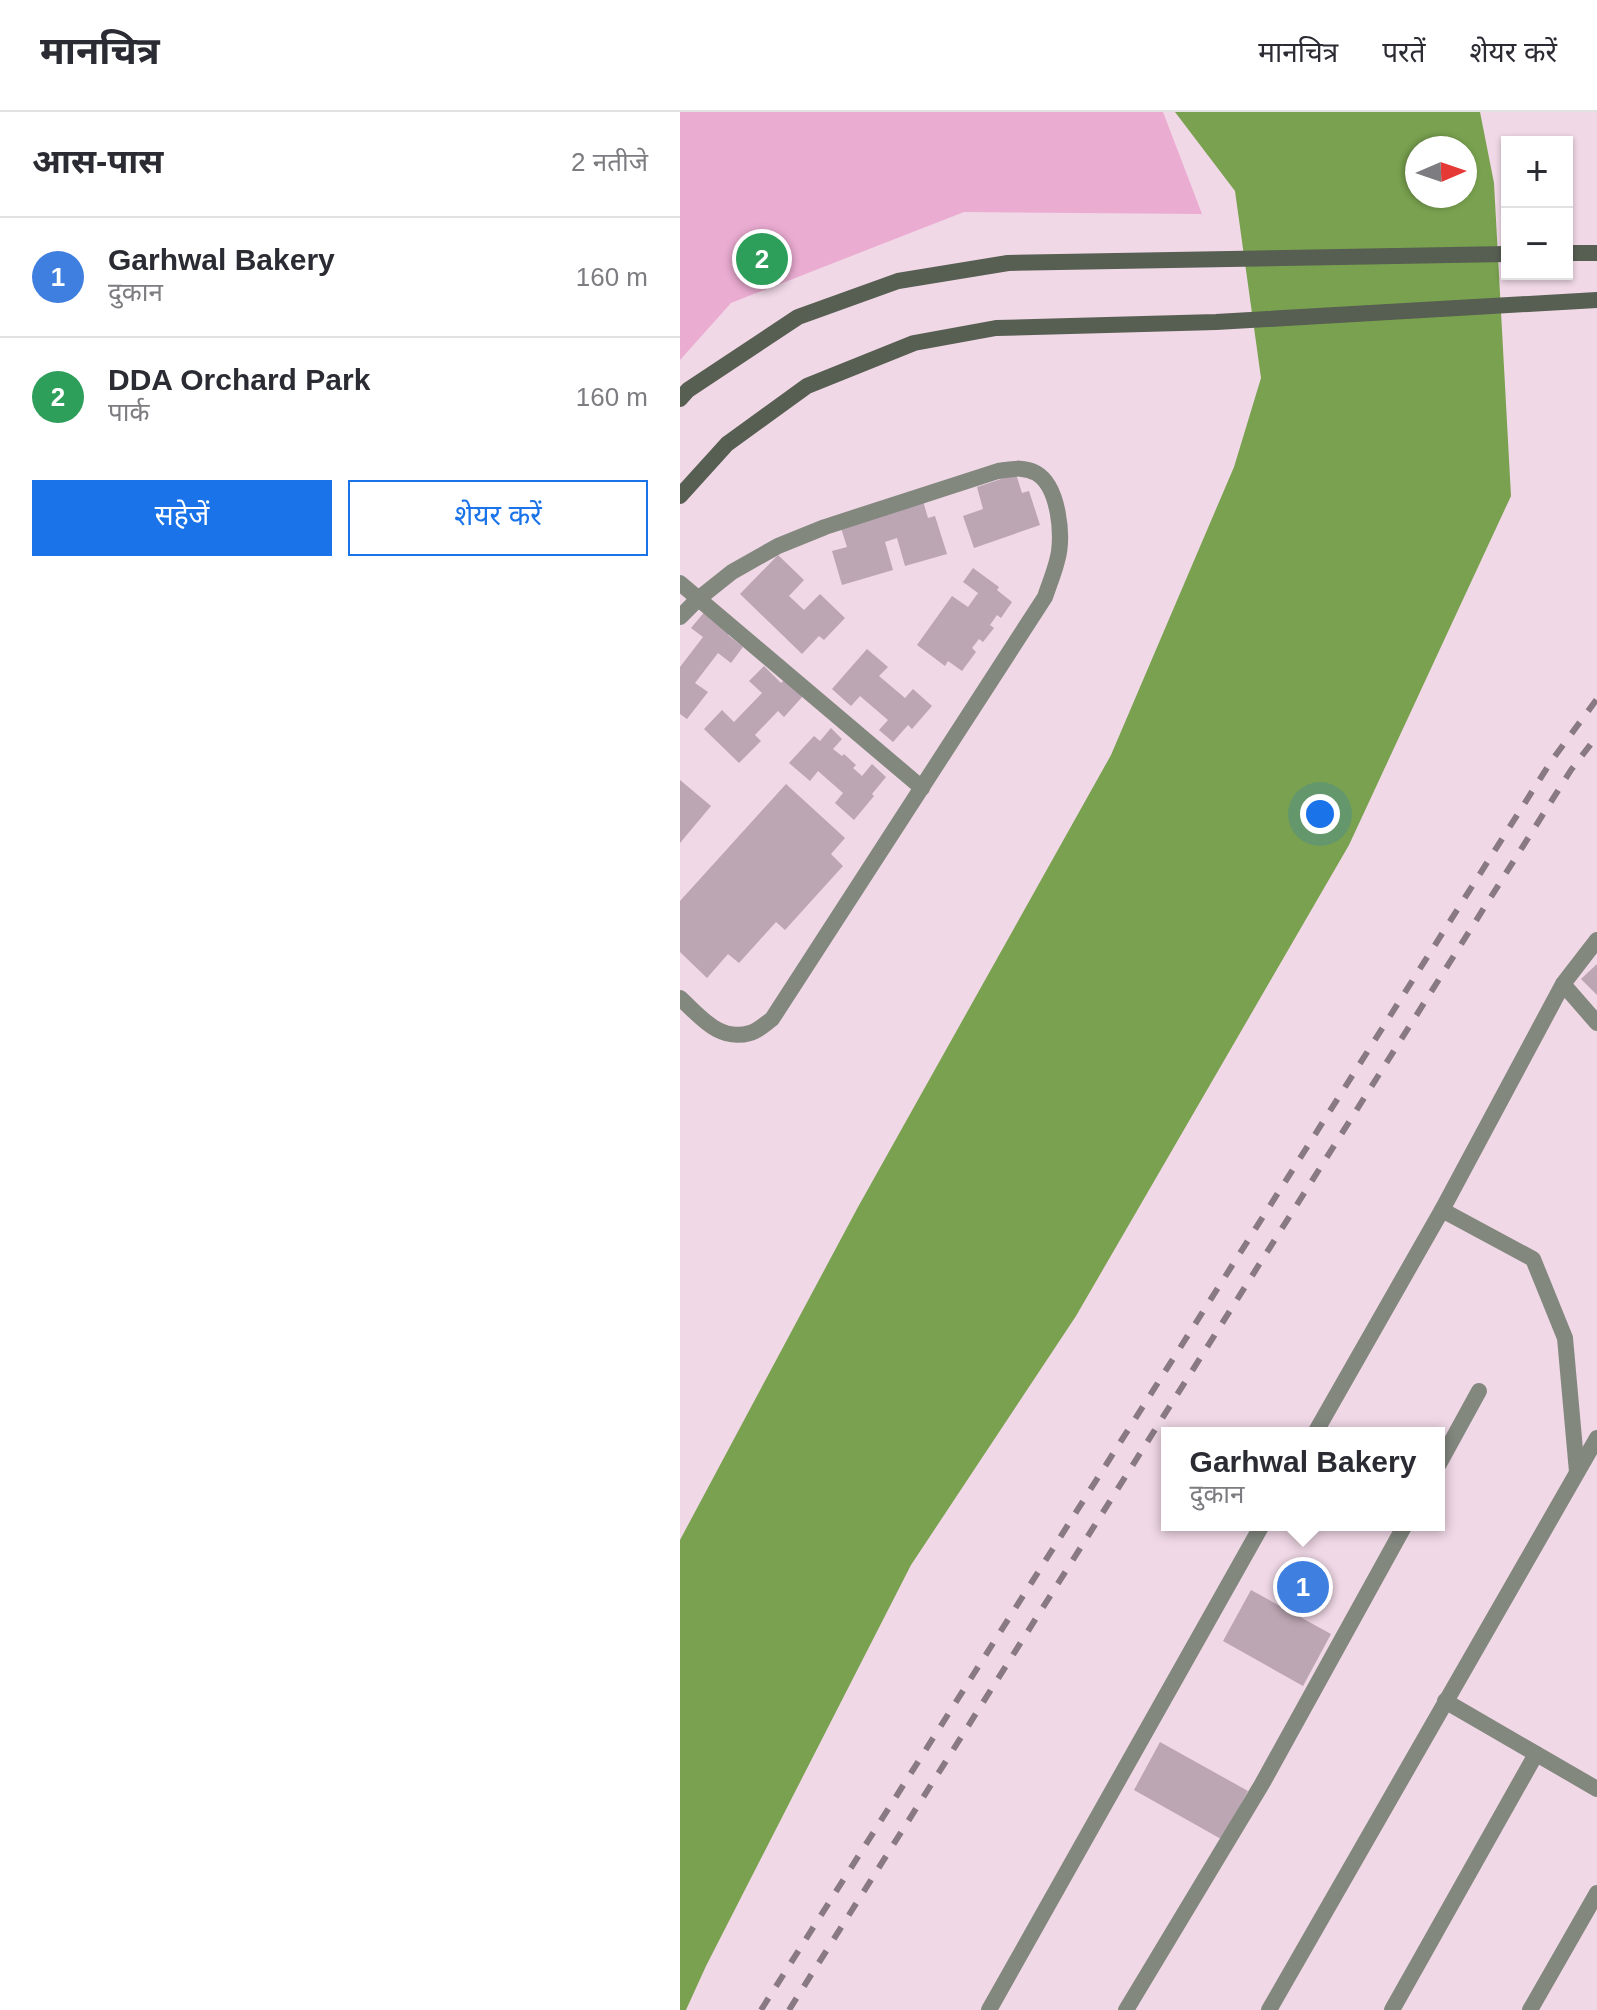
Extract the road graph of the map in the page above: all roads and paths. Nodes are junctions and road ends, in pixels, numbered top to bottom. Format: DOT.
graph roads {
  1 [pos="1573,253"];
  2 [pos="1596,253"];
  3 [pos="1501,254"];
  4 [pos="1597,300"];
  5 [pos="680,399"];
  6 [pos="680,496"];
  7 [pos="680,583"];
  8 [pos="698,599"];
  9 [pos="680,617"];
  10 [pos="922,788"];
  11 [pos="1597,940"];
  12 [pos="1563,984"];
  13 [pos="680,998"];
  14 [pos="1597,1023"];
  15 [pos="1442,1210"];
  16 [pos="1479,1391"];
  17 [pos="1318,1427"];
  18 [pos="1597,1438"];
  19 [pos="1445,1453"];
  20 [pos="1577,1472"];
  21 [pos="1259,1531"];
  22 [pos="1402,1531"];
  23 [pos="1445,1701"];
  24 [pos="1536,1754"];
  25 [pos="1597,1789"];
  26 [pos="1597,1893"];
  27 [pos="989,2010"];
  28 [pos="1126,2010"];
  29 [pos="1269,2010"];
  30 [pos="1392,2010"];
  31 [pos="1530,2010"];
  1 -- 2 [label="street"];
  3 -- 5 [label="street"];
  4 -- 6 [label="street"];
  7 -- 8 [label="street"];
  8 -- 9 [label="street"];
  8 -- 10 [label="street"];
  8 -- 10 [label="street"];
  10 -- 13 [label="street"];
  11 -- 12 [label="street"];
  12 -- 14 [label="street"];
  12 -- 15 [label="street"];
  15 -- 17 [label="street"];
  15 -- 20 [label="street"];
  16 -- 19 [label="street"];
  18 -- 20 [label="street"];
  20 -- 23 [label="street"];
  21 -- 27 [label="street"];
  22 -- 28 [label="street"];
  23 -- 24 [label="street"];
  23 -- 29 [label="street"];
  24 -- 25 [label="street"];
  24 -- 30 [label="street"];
  26 -- 31 [label="street"];
}
